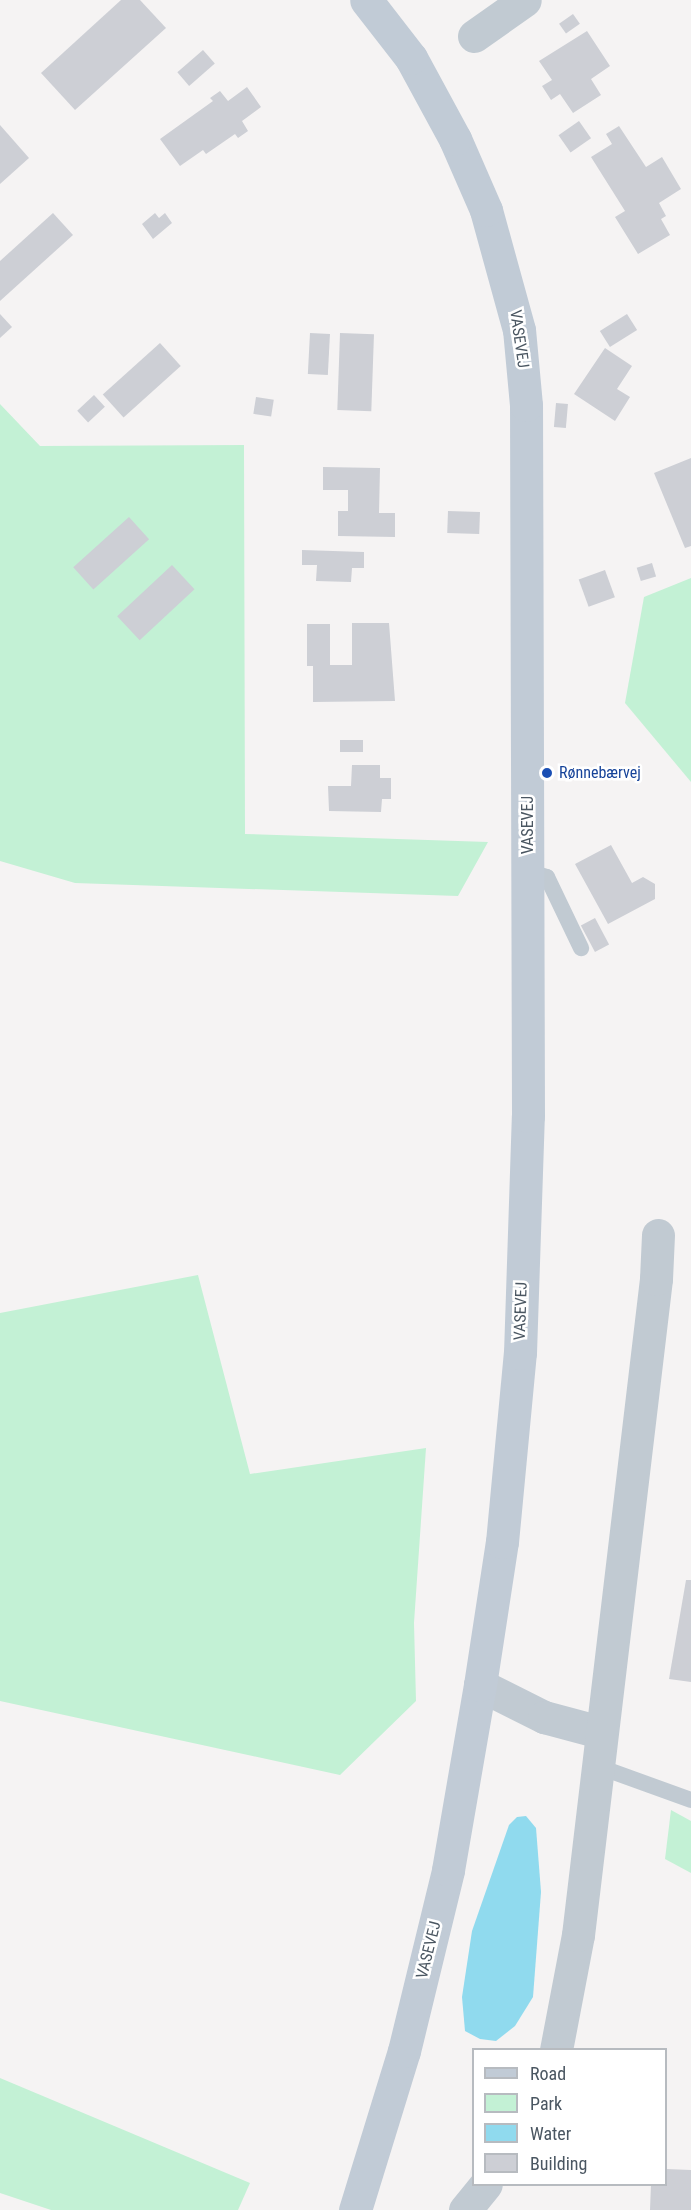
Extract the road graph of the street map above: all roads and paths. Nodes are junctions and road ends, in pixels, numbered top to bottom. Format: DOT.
graph roads {
  1 [pos="366,0"];
  2 [pos="525,0"];
  3 [pos="474,36"];
  4 [pos="528,871"];
  5 [pos="581,948"];
  6 [pos="658,1235"];
  7 [pos="480,1685"];
  8 [pos="600,1732"];
  9 [pos="597,1766"];
  10 [pos="691,1800"];
  11 [pos="556,2048"];
  12 [pos="484,2186"];
  13 [pos="355,2210"];
  14 [pos="465,2210"];
  1 -- 4 [label="street, VASEVEJ"];
  2 -- 3 [label="street"];
  4 -- 5 [label="lane"];
  4 -- 7 [label="street, VASEVEJ"];
  6 -- 8 [label="street"];
  7 -- 8 [label="street"];
  7 -- 13 [label="street, VASEVEJ"];
  8 -- 9 [label="street"];
  9 -- 10 [label="lane"];
  9 -- 11 [label="street"];
  12 -- 14 [label="street"];
}
